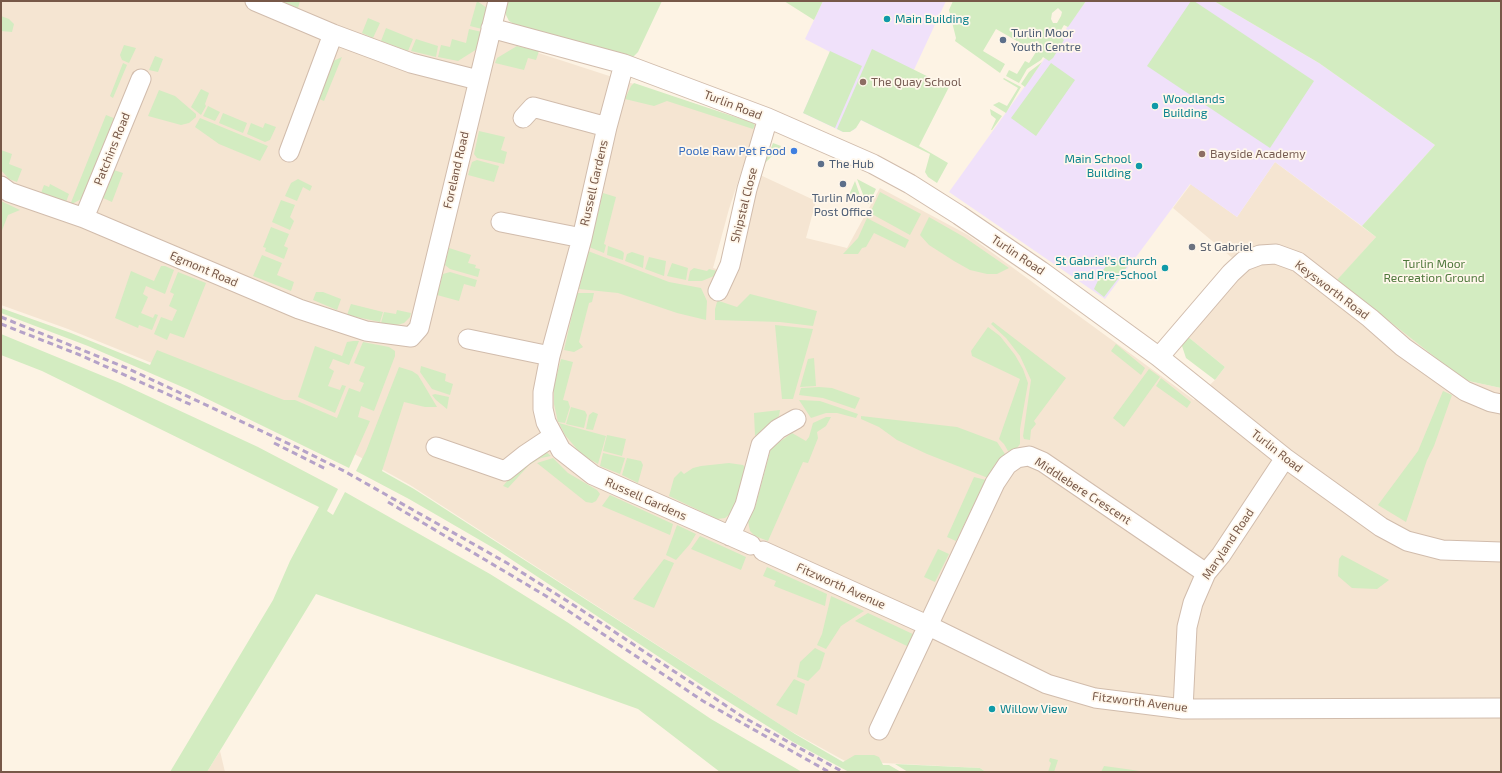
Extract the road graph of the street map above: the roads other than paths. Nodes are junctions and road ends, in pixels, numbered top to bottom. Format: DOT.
graph roads {
  1 [pos="255,1"];
  2 [pos="498,1"];
  3 [pos="491,28"];
  4 [pos="333,34"];
  5 [pos="624,64"];
  6 [pos="141,79"];
  7 [pos="478,80"];
  8 [pos="528,105"];
  9 [pos="768,118"];
  10 [pos="607,127"];
  11 [pos="289,152"];
  12 [pos="1,186"];
  13 [pos="84,218"];
  14 [pos="501,222"];
  15 [pos="582,238"];
  16 [pos="718,291"];
  17 [pos="411,337"];
  18 [pos="468,339"];
  19 [pos="550,356"];
  20 [pos="1159,357"];
  21 [pos="1501,404"];
  22 [pos="796,419"];
  23 [pos="552,437"];
  24 [pos="436,447"];
  25 [pos="1285,458"];
  26 [pos="730,536"];
  27 [pos="757,548"];
  28 [pos="1501,552"];
  29 [pos="1206,573"];
  30 [pos="927,625"];
  31 [pos="1501,708"];
  32 [pos="1183,709"];
  33 [pos="879,730"];
  1 -- 4 [label="street"];
  2 -- 3 [label="street, Foreland Road"];
  3 -- 5 [label="street, Turlin Road"];
  3 -- 7 [label="street, Foreland Road"];
  4 -- 7 [label="street"];
  4 -- 11 [label="street"];
  5 -- 9 [label="street, Turlin Road"];
  5 -- 10 [label="street, Russell Gardens"];
  6 -- 13 [label="street, Patchins Road"];
  7 -- 17 [label="street, Foreland Road"];
  8 -- 10 [label="street, Russell Gardens"];
  9 -- 16 [label="street, Shipstal Close"];
  9 -- 20 [label="street, Turlin Road"];
  10 -- 15 [label="street, Russell Gardens"];
  12 -- 13 [label="street, Egmont Road"];
  13 -- 17 [label="street, Egmont Road"];
  14 -- 15 [label="street, Russell Gardens"];
  15 -- 19 [label="street, Russell Gardens"];
  18 -- 19 [label="street"];
  19 -- 23 [label="street, Russell Gardens"];
  20 -- 21 [label="street, Keysworth Road"];
  20 -- 25 [label="street, Turlin Road"];
  22 -- 26 [label="street"];
  23 -- 24 [label="street"];
  23 -- 26 [label="street, Russell Gardens"];
  25 -- 28 [label="street, Turlin Road"];
  25 -- 29 [label="street, Maryland Road"];
  26 -- 27 [label="street, Russell Gardens"];
  27 -- 30 [label="street, Fitzworth Avenue"];
  29 -- 30 [label="street, Middlebere Crescent"];
  29 -- 32 [label="street, Maryland Road"];
  30 -- 32 [label="street, Fitzworth Avenue"];
  30 -- 33 [label="street, Middlebere Crescent"];
  31 -- 32 [label="street, Fitzworth Avenue"];
}
